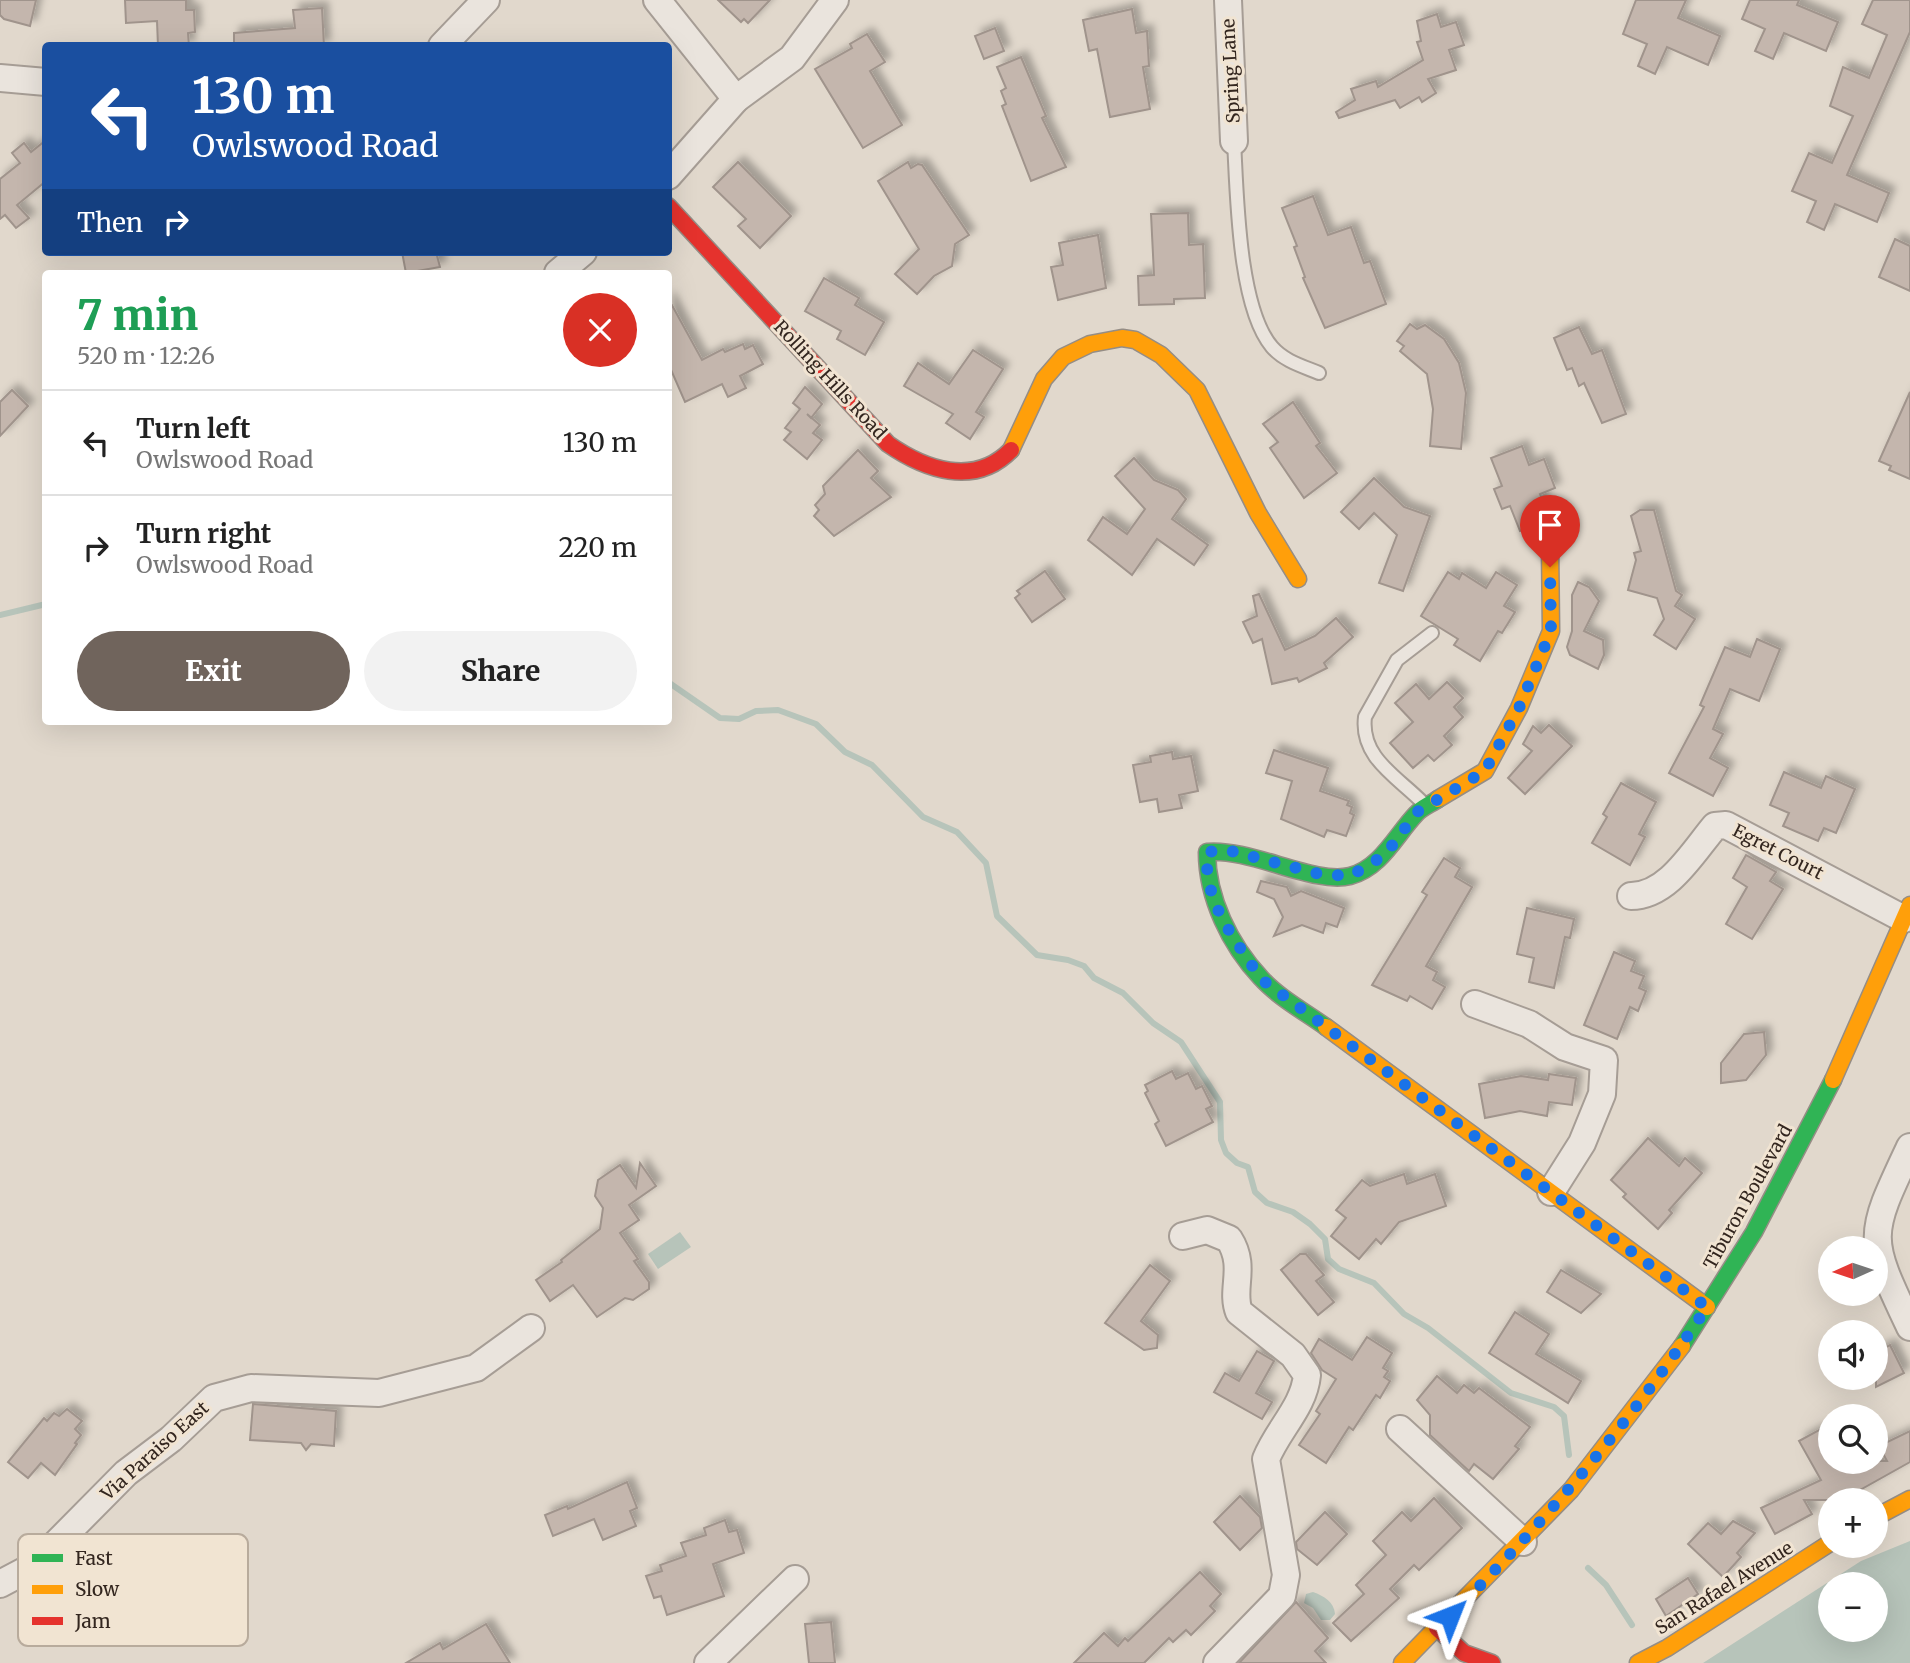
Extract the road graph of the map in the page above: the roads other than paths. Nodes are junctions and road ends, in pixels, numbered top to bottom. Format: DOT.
graph roads {
  1 [pos="486,0"];
  2 [pos="657,0"];
  3 [pos="835,0"];
  4 [pos="1228,0"];
  5 [pos="446,42"];
  6 [pos="0,78"];
  7 [pos="42,82"];
  8 [pos="736,99"];
  9 [pos="1234,141"];
  10 [pos="672,171"];
  11 [pos="672,210"];
  12 [pos="578,256"];
  13 [pos="562,270"];
  14 [pos="1319,373"];
  15 [pos="1550,545"];
  16 [pos="1298,579"];
  17 [pos="1432,633"];
  18 [pos="1426,806"];
  19 [pos="1631,896"];
  20 [pos="1907,912"];
  21 [pos="1475,1004"];
  22 [pos="1910,1147"];
  23 [pos="1551,1192"];
  24 [pos="1183,1237"];
  25 [pos="1707,1307"];
  26 [pos="1910,1327"];
  27 [pos="531,1328"];
  28 [pos="1400,1429"];
  29 [pos="1910,1499"];
  30 [pos="1888,1511"];
  31 [pos="65,1534"];
  32 [pos="1523,1542"];
  33 [pos="1818,1552"];
  34 [pos="18,1574"];
  35 [pos="795,1579"];
  36 [pos="0,1584"];
  37 [pos="1437,1628"];
  38 [pos="708,1663"];
  39 [pos="1217,1663"];
  40 [pos="1402,1663"];
  41 [pos="1492,1663"];
  42 [pos="1638,1663"];
  1 -- 5 [label="street"];
  2 -- 8 [label="street"];
  3 -- 8 [label="street"];
  4 -- 9 [label="street, Spring Lane"];
  6 -- 7 [label="street"];
  8 -- 10 [label="street"];
  9 -- 14 [label="lane"];
  11 -- 16 [label="street, Rolling Hills Road"];
  12 -- 13 [label="street"];
  15 -- 18 [label="street"];
  17 -- 18 [label="lane"];
  18 -- 23 [label="street"];
  19 -- 20 [label="street, Egret Court"];
  20 -- 25 [label="street, Tiburon Boulevard"];
  21 -- 23 [label="street"];
  22 -- 26 [label="street"];
  23 -- 25 [label="street"];
  24 -- 39 [label="street"];
  25 -- 32 [label="street, Tiburon Boulevard"];
  27 -- 31 [label="street, Via Paraiso East"];
  28 -- 32 [label="street"];
  29 -- 30 [label="street"];
  32 -- 37 [label="street, Tiburon Boulevard"];
  33 -- 42 [label="street, San Rafael Avenue"];
  34 -- 36 [label="street, Via Paraiso East"];
  35 -- 38 [label="street"];
  37 -- 40 [label="street, Tiburon Boulevard"];
  37 -- 41 [label="street"];
}
